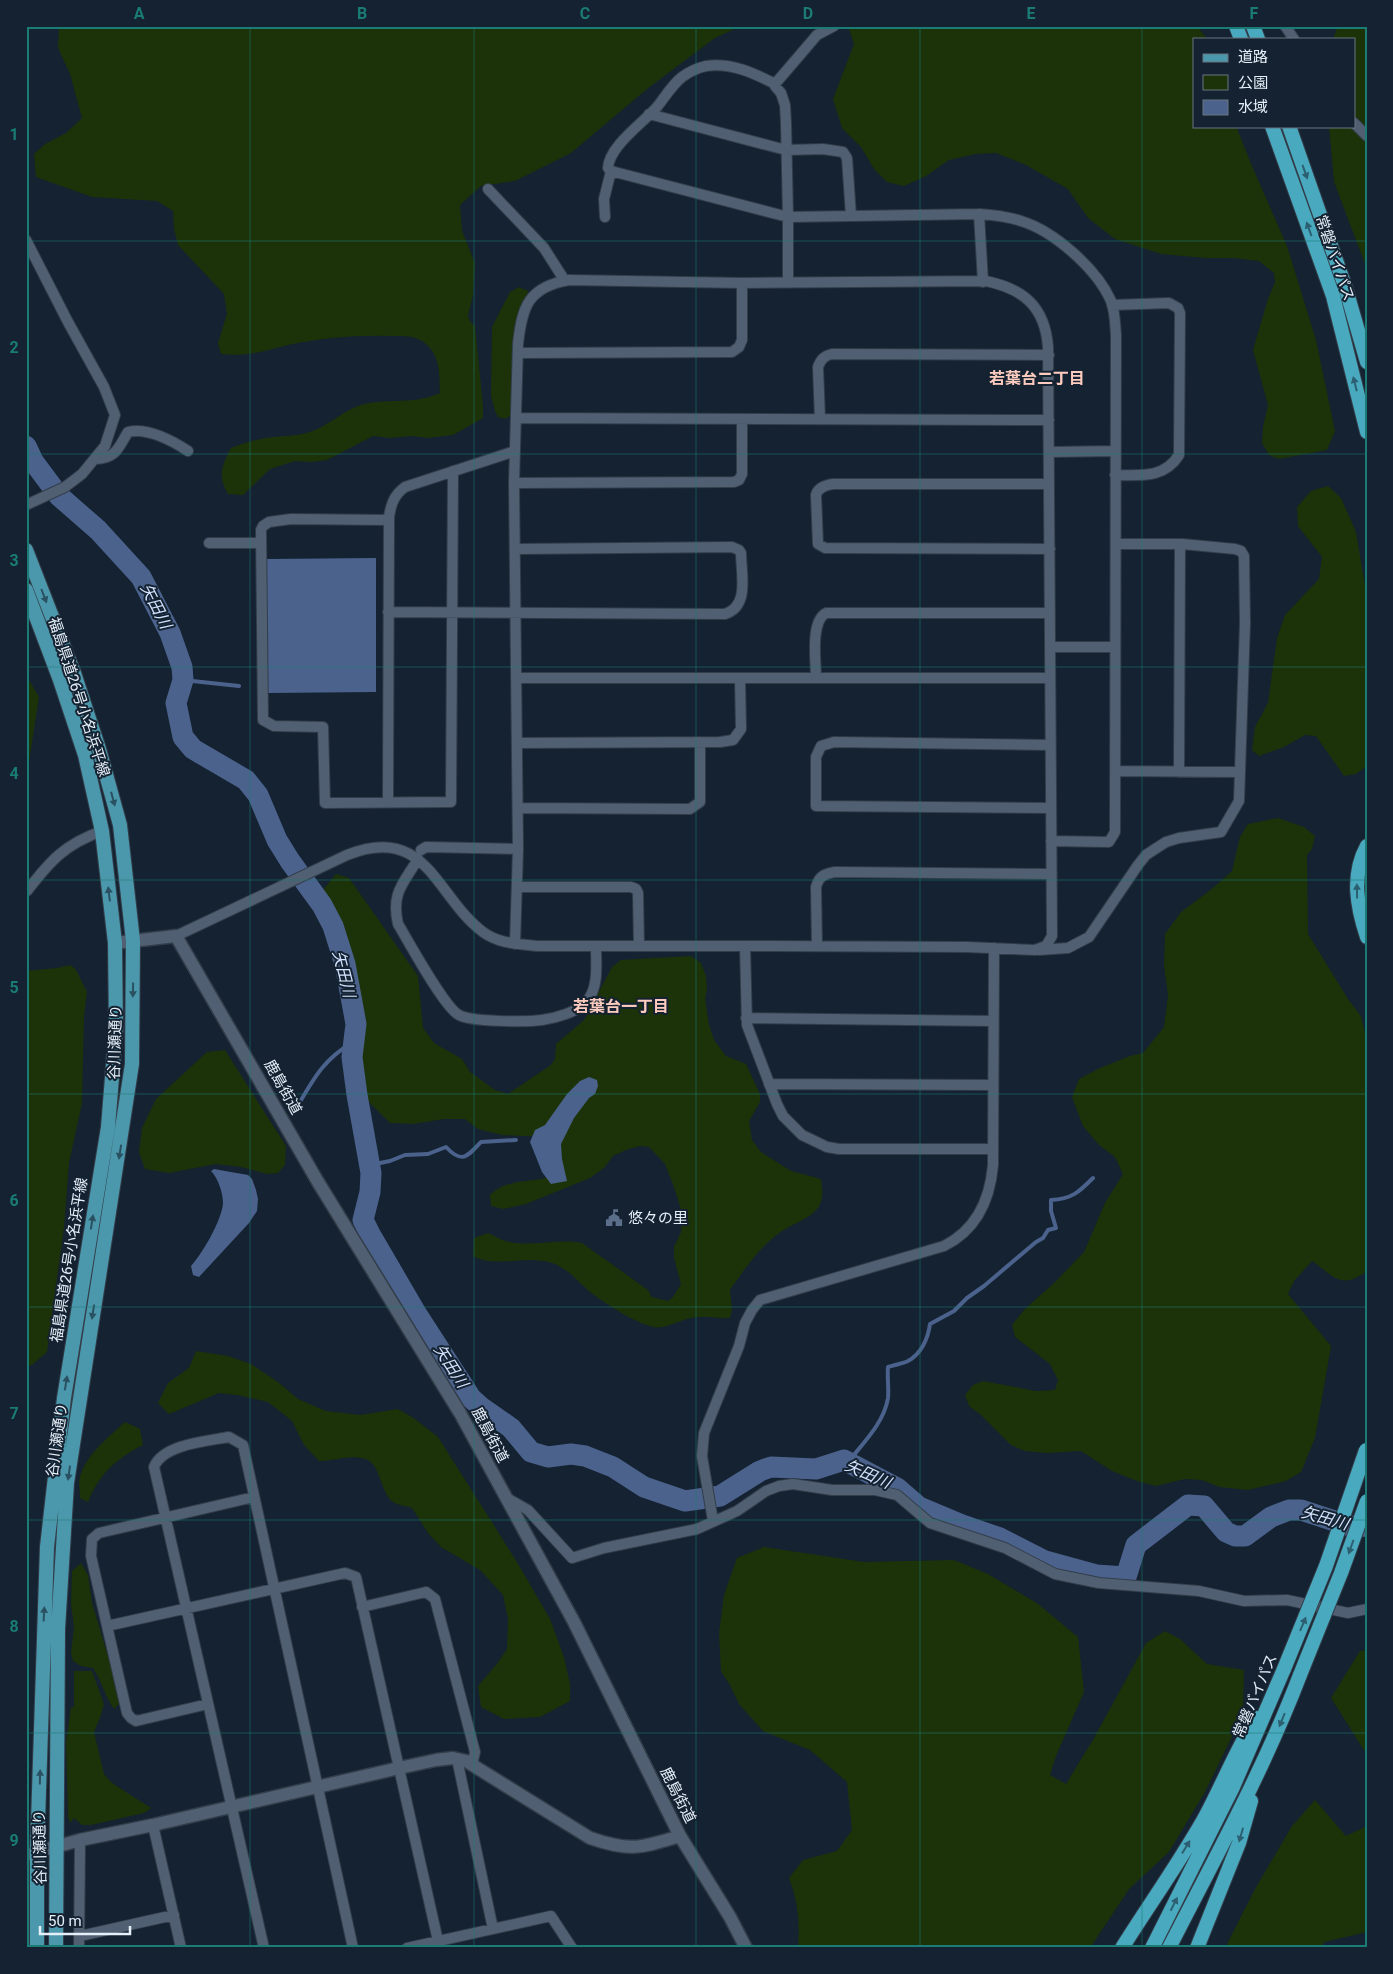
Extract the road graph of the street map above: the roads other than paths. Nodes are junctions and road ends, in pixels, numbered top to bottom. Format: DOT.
graph roads {
  1 [pos="834,26"];
  2 [pos="1236,26"];
  3 [pos="1253,26"];
  4 [pos="1285,26"];
  5 [pos="1241,38"];
  6 [pos="1258,38"];
  7 [pos="1293,38"];
  8 [pos="775,84"];
  9 [pos="649,114"];
  10 [pos="1356,124"];
  11 [pos="1273,128"];
  12 [pos="1289,128"];
  13 [pos="1367,136"];
  14 [pos="786,150"];
  15 [pos="611,171"];
  16 [pos="488,189"];
  17 [pos="979,214"];
  18 [pos="851,216"];
  19 [pos="606,217"];
  20 [pos="788,217"];
  21 [pos="26,240"];
  22 [pos="565,281"];
  23 [pos="982,282"];
  24 [pos="742,283"];
  25 [pos="788,283"];
  26 [pos="1112,305"];
  27 [pos="519,353"];
  28 [pos="1048,355"];
  29 [pos="1367,362"];
  30 [pos="516,418"];
  31 [pos="742,419"];
  32 [pos="820,419"];
  33 [pos="1049,420"];
  34 [pos="1367,432"];
  35 [pos="188,451"];
  36 [pos="516,451"];
  37 [pos="1116,451"];
  38 [pos="1049,452"];
  39 [pos="95,458"];
  40 [pos="453,471"];
  41 [pos="1116,475"];
  42 [pos="514,483"];
  43 [pos="1049,484"];
  44 [pos="26,505"];
  45 [pos="389,520"];
  46 [pos="209,543"];
  47 [pos="260,543"];
  48 [pos="1116,544"];
  49 [pos="1180,544"];
  50 [pos="515,549"];
  51 [pos="1050,549"];
  52 [pos="26,550"];
  53 [pos="26,590"];
  54 [pos="388,612"];
  55 [pos="451,612"];
  56 [pos="516,612"];
  57 [pos="1050,613"];
  58 [pos="1050,647"];
  59 [pos="1115,647"];
  60 [pos="516,678"];
  61 [pos="740,678"];
  62 [pos="816,678"];
  63 [pos="1050,678"];
  64 [pos="517,742"];
  65 [pos="700,742"];
  66 [pos="1050,745"];
  67 [pos="1115,771"];
  68 [pos="1180,772"];
  69 [pos="1239,772"];
  70 [pos="388,802"];
  71 [pos="518,808"];
  72 [pos="1051,808"];
  73 [pos="102,831"];
  74 [pos="1051,841"];
  75 [pos="1367,846"];
  76 [pos="518,849"];
  77 [pos="420,854"];
  78 [pos="1051,874"];
  79 [pos="517,886"];
  80 [pos="27,891"];
  81 [pos="176,936"];
  82 [pos="1367,937"];
  83 [pos="133,942"];
  84 [pos="115,943"];
  85 [pos="515,944"];
  86 [pos="596,946"];
  87 [pos="639,946"];
  88 [pos="745,946"];
  89 [pos="818,946"];
  90 [pos="994,948"];
  91 [pos="1035,950"];
  92 [pos="746,1018"];
  93 [pos="994,1021"];
  94 [pos="769,1084"];
  95 [pos="993,1085"];
  96 [pos="993,1149"];
  97 [pos="1366,1449"];
  98 [pos="254,1497"];
  99 [pos="505,1497"];
  100 [pos="1367,1501"];
  101 [pos="166,1517"];
  102 [pos="713,1520"];
  103 [pos="275,1589"];
  104 [pos="362,1607"];
  105 [pos="186,1609"];
  106 [pos="1367,1609"];
  107 [pos="107,1626"];
  108 [pos="1275,1688"];
  109 [pos="208,1704"];
  110 [pos="457,1759"];
  111 [pos="472,1765"];
  112 [pos="399,1768"];
  113 [pos="1259,1771"];
  114 [pos="318,1786"];
  115 [pos="231,1806"];
  116 [pos="154,1825"];
  117 [pos="680,1836"];
  118 [pos="80,1840"];
  119 [pos="55,1847"];
  120 [pos="32,1854"];
  121 [pos="174,1915"];
  122 [pos="493,1929"];
  123 [pos="80,1936"];
  124 [pos="438,1941"];
  125 [pos="38,1948"];
  126 [pos="56,1948"];
  127 [pos="80,1948"];
  128 [pos="182,1948"];
  129 [pos="264,1948"];
  130 [pos="353,1948"];
  131 [pos="407,1948"];
  132 [pos="572,1948"];
  133 [pos="746,1948"];
  134 [pos="1122,1948"];
  135 [pos="1152,1948"];
  136 [pos="1169,1948"];
  137 [pos="1197,1948"];
  1 -- 8 [label="street"];
  2 -- 5 [label="highway"];
  3 -- 6 [label="highway"];
  4 -- 7 [label="street"];
  8 -- 9 [label="street"];
  8 -- 14 [label="street"];
  9 -- 14 [label="street"];
  9 -- 15 [label="street"];
  10 -- 13 [label="street"];
  34 -- 11 [label="highway, 常磐バイパス, one-way"];
  12 -- 29 [label="highway, 常磐バイパス, one-way"];
  14 -- 18 [label="street"];
  14 -- 20 [label="street"];
  15 -- 19 [label="street"];
  15 -- 20 [label="street"];
  16 -- 22 [label="street"];
  17 -- 18 [label="street"];
  17 -- 23 [label="street"];
  17 -- 26 [label="street"];
  18 -- 20 [label="street"];
  20 -- 25 [label="street"];
  21 -- 39 [label="street"];
  22 -- 24 [label="street"];
  22 -- 27 [label="street"];
  23 -- 25 [label="street"];
  23 -- 28 [label="street"];
  24 -- 25 [label="street"];
  24 -- 27 [label="street"];
  26 -- 37 [label="street"];
  26 -- 41 [label="street"];
  27 -- 30 [label="street"];
  28 -- 32 [label="street"];
  28 -- 33 [label="street"];
  30 -- 31 [label="street"];
  30 -- 36 [label="street"];
  31 -- 32 [label="street"];
  31 -- 42 [label="street"];
  32 -- 33 [label="street"];
  33 -- 38 [label="street"];
  35 -- 39 [label="street"];
  36 -- 40 [label="street"];
  36 -- 42 [label="street"];
  37 -- 38 [label="street"];
  37 -- 41 [label="street"];
  38 -- 43 [label="street"];
  39 -- 44 [label="street"];
  40 -- 45 [label="street"];
  40 -- 55 [label="street"];
  41 -- 48 [label="street"];
  42 -- 50 [label="street"];
  43 -- 51 [label="street"];
  43 -- 51 [label="street"];
  45 -- 47 [label="street"];
  45 -- 54 [label="street"];
  46 -- 47 [label="street"];
  47 -- 70 [label="street"];
  48 -- 49 [label="street"];
  48 -- 59 [label="street"];
  49 -- 68 [label="street"];
  49 -- 69 [label="street"];
  50 -- 56 [label="street"];
  50 -- 56 [label="street"];
  51 -- 57 [label="street"];
  52 -- 83 [label="main road, one-way"];
  53 -- 73 [label="main road, 福島県道26号小名浜平線"];
  54 -- 55 [label="street"];
  54 -- 70 [label="street"];
  55 -- 56 [label="street"];
  55 -- 70 [label="street"];
  56 -- 60 [label="street"];
  57 -- 58 [label="street"];
  57 -- 62 [label="street"];
  58 -- 59 [label="street"];
  58 -- 63 [label="street"];
  59 -- 67 [label="street"];
  60 -- 61 [label="street"];
  60 -- 64 [label="street"];
  61 -- 62 [label="street"];
  61 -- 65 [label="street"];
  62 -- 63 [label="street"];
  63 -- 66 [label="street"];
  64 -- 65 [label="street"];
  64 -- 71 [label="street"];
  65 -- 71 [label="street"];
  66 -- 72 [label="street"];
  66 -- 72 [label="street"];
  67 -- 68 [label="street"];
  67 -- 74 [label="street"];
  68 -- 69 [label="street"];
  69 -- 91 [label="street"];
  71 -- 76 [label="street"];
  72 -- 74 [label="street"];
  73 -- 80 [label="street"];
  84 -- 73 [label="main road, 福島県道26号小名浜平線, one-way"];
  74 -- 78 [label="street"];
  82 -- 75 [label="highway, one-way"];
  76 -- 77 [label="street"];
  76 -- 79 [label="street"];
  77 -- 81 [label="street"];
  77 -- 85 [label="street"];
  77 -- 86 [label="street"];
  78 -- 89 [label="street"];
  78 -- 91 [label="street"];
  79 -- 85 [label="street"];
  79 -- 87 [label="street"];
  81 -- 83 [label="street"];
  81 -- 99 [label="street, 鹿島街道"];
  83 -- 84 [label="street"];
  83 -- 119 [label="main road, 谷川瀬通り, one-way"];
  120 -- 84 [label="main road, 福島県道26号小名浜平線, one-way"];
  85 -- 86 [label="street"];
  86 -- 87 [label="street"];
  87 -- 88 [label="street"];
  88 -- 89 [label="street"];
  88 -- 92 [label="street"];
  89 -- 90 [label="street"];
  90 -- 91 [label="street"];
  90 -- 93 [label="street"];
  92 -- 93 [label="street"];
  92 -- 94 [label="street"];
  93 -- 95 [label="street"];
  94 -- 95 [label="street"];
  94 -- 96 [label="street"];
  95 -- 96 [label="street"];
  96 -- 102 [label="street"];
  108 -- 97 [label="highway, 常磐バイパス, one-way, bridge"];
  98 -- 101 [label="street"];
  98 -- 101 [label="street"];
  98 -- 103 [label="street"];
  99 -- 102 [label="street"];
  99 -- 117 [label="street, 鹿島街道"];
  100 -- 113 [label="highway, one-way, bridge"];
  101 -- 105 [label="street"];
  101 -- 107 [label="street"];
  102 -- 106 [label="street"];
  103 -- 104 [label="street"];
  103 -- 105 [label="street"];
  103 -- 114 [label="street"];
  104 -- 111 [label="street"];
  104 -- 112 [label="street"];
  105 -- 107 [label="street"];
  105 -- 109 [label="street"];
  107 -- 109 [label="street"];
  134 -- 108 [label="highway, one-way"];
  135 -- 108 [label="highway, 常磐バイパス, one-way"];
  109 -- 115 [label="street"];
  110 -- 111 [label="street"];
  110 -- 112 [label="street"];
  110 -- 122 [label="street"];
  111 -- 117 [label="street"];
  112 -- 114 [label="street"];
  112 -- 124 [label="street"];
  113 -- 136 [label="highway"];
  113 -- 137 [label="highway, one-way"];
  114 -- 115 [label="street"];
  114 -- 130 [label="street"];
  115 -- 116 [label="street"];
  115 -- 129 [label="street"];
  116 -- 118 [label="street"];
  116 -- 121 [label="street"];
  117 -- 133 [label="street, 鹿島街道"];
  118 -- 119 [label="street"];
  118 -- 123 [label="street"];
  119 -- 120 [label="street"];
  119 -- 126 [label="main road, 谷川瀬通り"];
  120 -- 125 [label="main road, 福島県道26号小名浜平線"];
  121 -- 123 [label="street"];
  121 -- 128 [label="street"];
  122 -- 124 [label="street"];
  122 -- 132 [label="street"];
  123 -- 127 [label="street"];
  124 -- 131 [label="street"];
}
